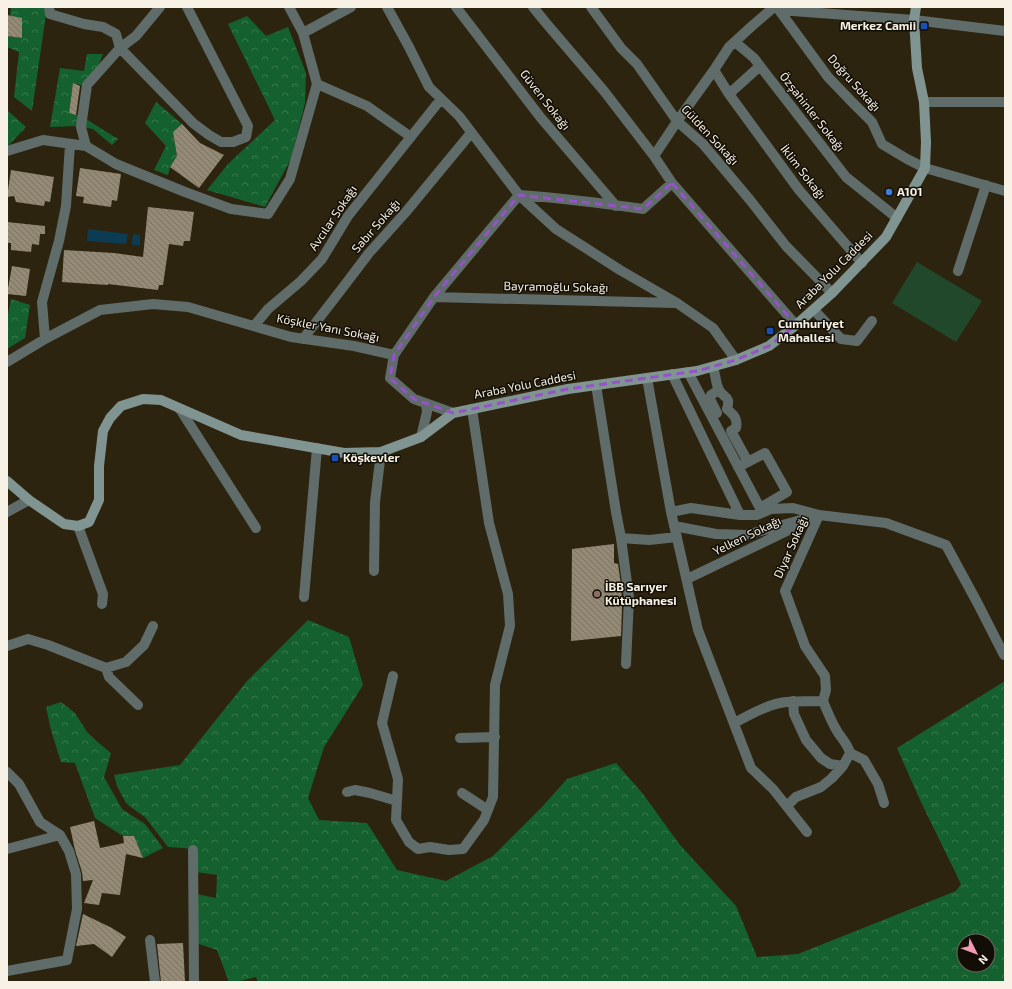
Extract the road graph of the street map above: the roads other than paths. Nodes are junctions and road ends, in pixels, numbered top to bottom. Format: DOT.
graph roads {
  1 [pos="48,7"];
  2 [pos="160,7"];
  3 [pos="187,7"];
  4 [pos="289,7"];
  5 [pos="351,7"];
  6 [pos="387,7"];
  7 [pos="456,7"];
  8 [pos="533,7"];
  9 [pos="591,7"];
  10 [pos="916,7"];
  11 [pos="776,8"];
  12 [pos="805,9"];
  13 [pos="914,20"];
  14 [pos="1005,31"];
  15 [pos="303,33"];
  16 [pos="735,42"];
  17 [pos="120,48"];
  18 [pos="760,66"];
  19 [pos="714,70"];
  20 [pos="317,84"];
  21 [pos="729,94"];
  22 [pos="441,99"];
  23 [pos="924,102"];
  24 [pos="1005,102"];
  25 [pos="677,121"];
  26 [pos="471,133"];
  27 [pos="411,137"];
  28 [pos="70,144"];
  29 [pos="86,146"];
  30 [pos="7,151"];
  31 [pos="654,156"];
  32 [pos="925,168"];
  33 [pos="672,182"];
  34 [pos="986,185"];
  35 [pos="1005,190"];
  36 [pos="519,196"];
  37 [pos="616,206"];
  38 [pos="897,218"];
  39 [pos="862,263"];
  40 [pos="958,271"];
  41 [pos="832,293"];
  42 [pos="434,297"];
  43 [pos="677,303"];
  44 [pos="814,310"];
  45 [pos="872,321"];
  46 [pos="796,325"];
  47 [pos="254,326"];
  48 [pos="302,338"];
  49 [pos="45,339"];
  50 [pos="394,355"];
  51 [pos="736,360"];
  52 [pos="7,362"];
  53 [pos="713,366"];
  54 [pos="688,372"];
  55 [pos="672,374"];
  56 [pos="647,378"];
  57 [pos="596,385"];
  58 [pos="718,390"];
  59 [pos="426,404"];
  60 [pos="180,409"];
  61 [pos="472,409"];
  62 [pos="727,409"];
  63 [pos="453,413"];
  64 [pos="718,414"];
  65 [pos="731,431"];
  66 [pos="421,437"];
  67 [pos="317,448"];
  68 [pos="381,452"];
  69 [pos="748,462"];
  70 [pos="738,467"];
  71 [pos="7,481"];
  72 [pos="29,500"];
  73 [pos="7,512"];
  74 [pos="671,512"];
  75 [pos="740,515"];
  76 [pos="819,515"];
  77 [pos="78,526"];
  78 [pos="674,526"];
  79 [pos="256,528"];
  80 [pos="677,537"];
  81 [pos="622,538"];
  82 [pos="374,571"];
  83 [pos="687,579"];
  84 [pos="304,597"];
  85 [pos="102,604"];
  86 [pos="153,626"];
  87 [pos="7,646"];
  88 [pos="1004,655"];
  89 [pos="626,664"];
  90 [pos="106,668"];
  91 [pos="393,676"];
  92 [pos="793,701"];
  93 [pos="823,701"];
  94 [pos="138,704"];
  95 [pos="734,723"];
  96 [pos="495,737"];
  97 [pos="460,738"];
  98 [pos="850,752"];
  99 [pos="844,766"];
  100 [pos="7,772"];
  101 [pos="347,792"];
  102 [pos="462,793"];
  103 [pos="397,802"];
  104 [pos="884,804"];
  105 [pos="787,806"];
  106 [pos="488,810"];
  107 [pos="807,832"];
  108 [pos="60,835"];
  109 [pos="7,849"];
  110 [pos="193,850"];
  111 [pos="150,940"];
  112 [pos="7,971"];
  113 [pos="155,982"];
  114 [pos="194,982"];
  1 -- 17 [label="street"];
  2 -- 17 [label="street"];
  3 -- 17 [label="street"];
  4 -- 15 [label="street"];
  5 -- 15 [label="street"];
  6 -- 22 [label="street"];
  7 -- 37 [label="street, Güven Sokağı"];
  8 -- 31 [label="street"];
  9 -- 25 [label="street, Gülden Sokağı"];
  10 -- 13 [label="street, Araba Yolu Caddesi"];
  11 -- 12 [label="street"];
  11 -- 16 [label="street"];
  11 -- 32 [label="street, Doğru Sokağı"];
  12 -- 13 [label="street"];
  13 -- 14 [label="street"];
  13 -- 23 [label="street, Araba Yolu Caddesi"];
  15 -- 20 [label="street"];
  16 -- 18 [label="street, Özşahinler Sokağı"];
  16 -- 19 [label="street"];
  17 -- 29 [label="street"];
  18 -- 21 [label="street"];
  18 -- 38 [label="street, Özşahinler Sokağı"];
  19 -- 21 [label="street"];
  19 -- 25 [label="street"];
  20 -- 27 [label="street"];
  20 -- 29 [label="street"];
  21 -- 39 [label="street, İklim Sokağı"];
  22 -- 26 [label="street"];
  22 -- 27 [label="street, Avcılar Sokağı"];
  23 -- 24 [label="street"];
  23 -- 32 [label="street, Araba Yolu Caddesi"];
  25 -- 31 [label="street"];
  25 -- 41 [label="street, Gülden Sokağı"];
  26 -- 36 [label="street"];
  26 -- 48 [label="street, Sabır Sokağı"];
  27 -- 47 [label="street, Avcılar Sokağı"];
  28 -- 29 [label="street"];
  28 -- 30 [label="street"];
  28 -- 49 [label="street"];
  31 -- 33 [label="street"];
  32 -- 34 [label="street, Doğru Sokağı"];
  32 -- 38 [label="street, Araba Yolu Caddesi"];
  33 -- 37 [label="street"];
  33 -- 46 [label="street"];
  34 -- 35 [label="street, Doğru Sokağı"];
  34 -- 40 [label="street"];
  36 -- 37 [label="street"];
  36 -- 42 [label="street"];
  36 -- 43 [label="street"];
  38 -- 39 [label="street, Araba Yolu Caddesi"];
  39 -- 41 [label="street, Araba Yolu Caddesi"];
  41 -- 44 [label="street, Araba Yolu Caddesi"];
  42 -- 43 [label="street, Bayramoğlu Sokağı"];
  42 -- 50 [label="street"];
  43 -- 51 [label="street"];
  44 -- 45 [label="street"];
  44 -- 46 [label="street, Araba Yolu Caddesi"];
  46 -- 51 [label="street, Araba Yolu Caddesi"];
  47 -- 48 [label="street, Köşkler Yanı Sokağı"];
  47 -- 49 [label="street, Köşkler Yanı Sokağı"];
  48 -- 50 [label="street, Köşkler Yanı Sokağı"];
  49 -- 52 [label="street, Köşkler Yanı Sokağı"];
  50 -- 59 [label="street"];
  51 -- 53 [label="street, Araba Yolu Caddesi"];
  53 -- 54 [label="street, Araba Yolu Caddesi"];
  53 -- 58 [label="street"];
  54 -- 55 [label="street, Araba Yolu Caddesi"];
  54 -- 70 [label="street"];
  55 -- 56 [label="street, Araba Yolu Caddesi"];
  55 -- 75 [label="street"];
  56 -- 57 [label="street, Araba Yolu Caddesi"];
  56 -- 74 [label="street"];
  57 -- 61 [label="street, Araba Yolu Caddesi"];
  57 -- 81 [label="street"];
  58 -- 62 [label="street"];
  58 -- 64 [label="street"];
  59 -- 63 [label="street"];
  59 -- 66 [label="street"];
  60 -- 67 [label="street, Araba Yolu Caddesi"];
  60 -- 77 [label="street, Araba Yolu Caddesi"];
  60 -- 79 [label="street"];
  61 -- 63 [label="street, Araba Yolu Caddesi"];
  61 -- 96 [label="street"];
  62 -- 64 [label="street"];
  62 -- 65 [label="street"];
  63 -- 66 [label="street, Araba Yolu Caddesi"];
  64 -- 65 [label="street"];
  65 -- 69 [label="street"];
  66 -- 68 [label="street, Araba Yolu Caddesi"];
  67 -- 68 [label="street, Araba Yolu Caddesi"];
  67 -- 84 [label="street"];
  68 -- 82 [label="street"];
  69 -- 70 [label="street"];
  69 -- 70 [label="street"];
  71 -- 72 [label="street"];
  72 -- 73 [label="street"];
  72 -- 77 [label="street"];
  74 -- 75 [label="street"];
  74 -- 78 [label="street"];
  75 -- 76 [label="street"];
  76 -- 78 [label="street"];
  76 -- 83 [label="street, Yelken Sokağı"];
  76 -- 88 [label="street"];
  76 -- 93 [label="street, Diyar Sokağı"];
  77 -- 85 [label="street"];
  78 -- 80 [label="street"];
  80 -- 81 [label="street"];
  80 -- 83 [label="street"];
  81 -- 89 [label="street"];
  83 -- 95 [label="street"];
  86 -- 90 [label="street"];
  87 -- 90 [label="street"];
  90 -- 94 [label="street"];
  91 -- 103 [label="street"];
  92 -- 93 [label="street"];
  92 -- 95 [label="street"];
  92 -- 99 [label="street"];
  93 -- 98 [label="street"];
  95 -- 105 [label="street"];
  96 -- 97 [label="street"];
  96 -- 106 [label="street"];
  98 -- 99 [label="street"];
  98 -- 104 [label="street"];
  99 -- 105 [label="street"];
  100 -- 108 [label="street"];
  101 -- 103 [label="street"];
  102 -- 106 [label="street"];
  103 -- 106 [label="street"];
  105 -- 107 [label="street"];
  108 -- 109 [label="street"];
  108 -- 112 [label="street"];
  110 -- 114 [label="street"];
  111 -- 113 [label="street"];
}
